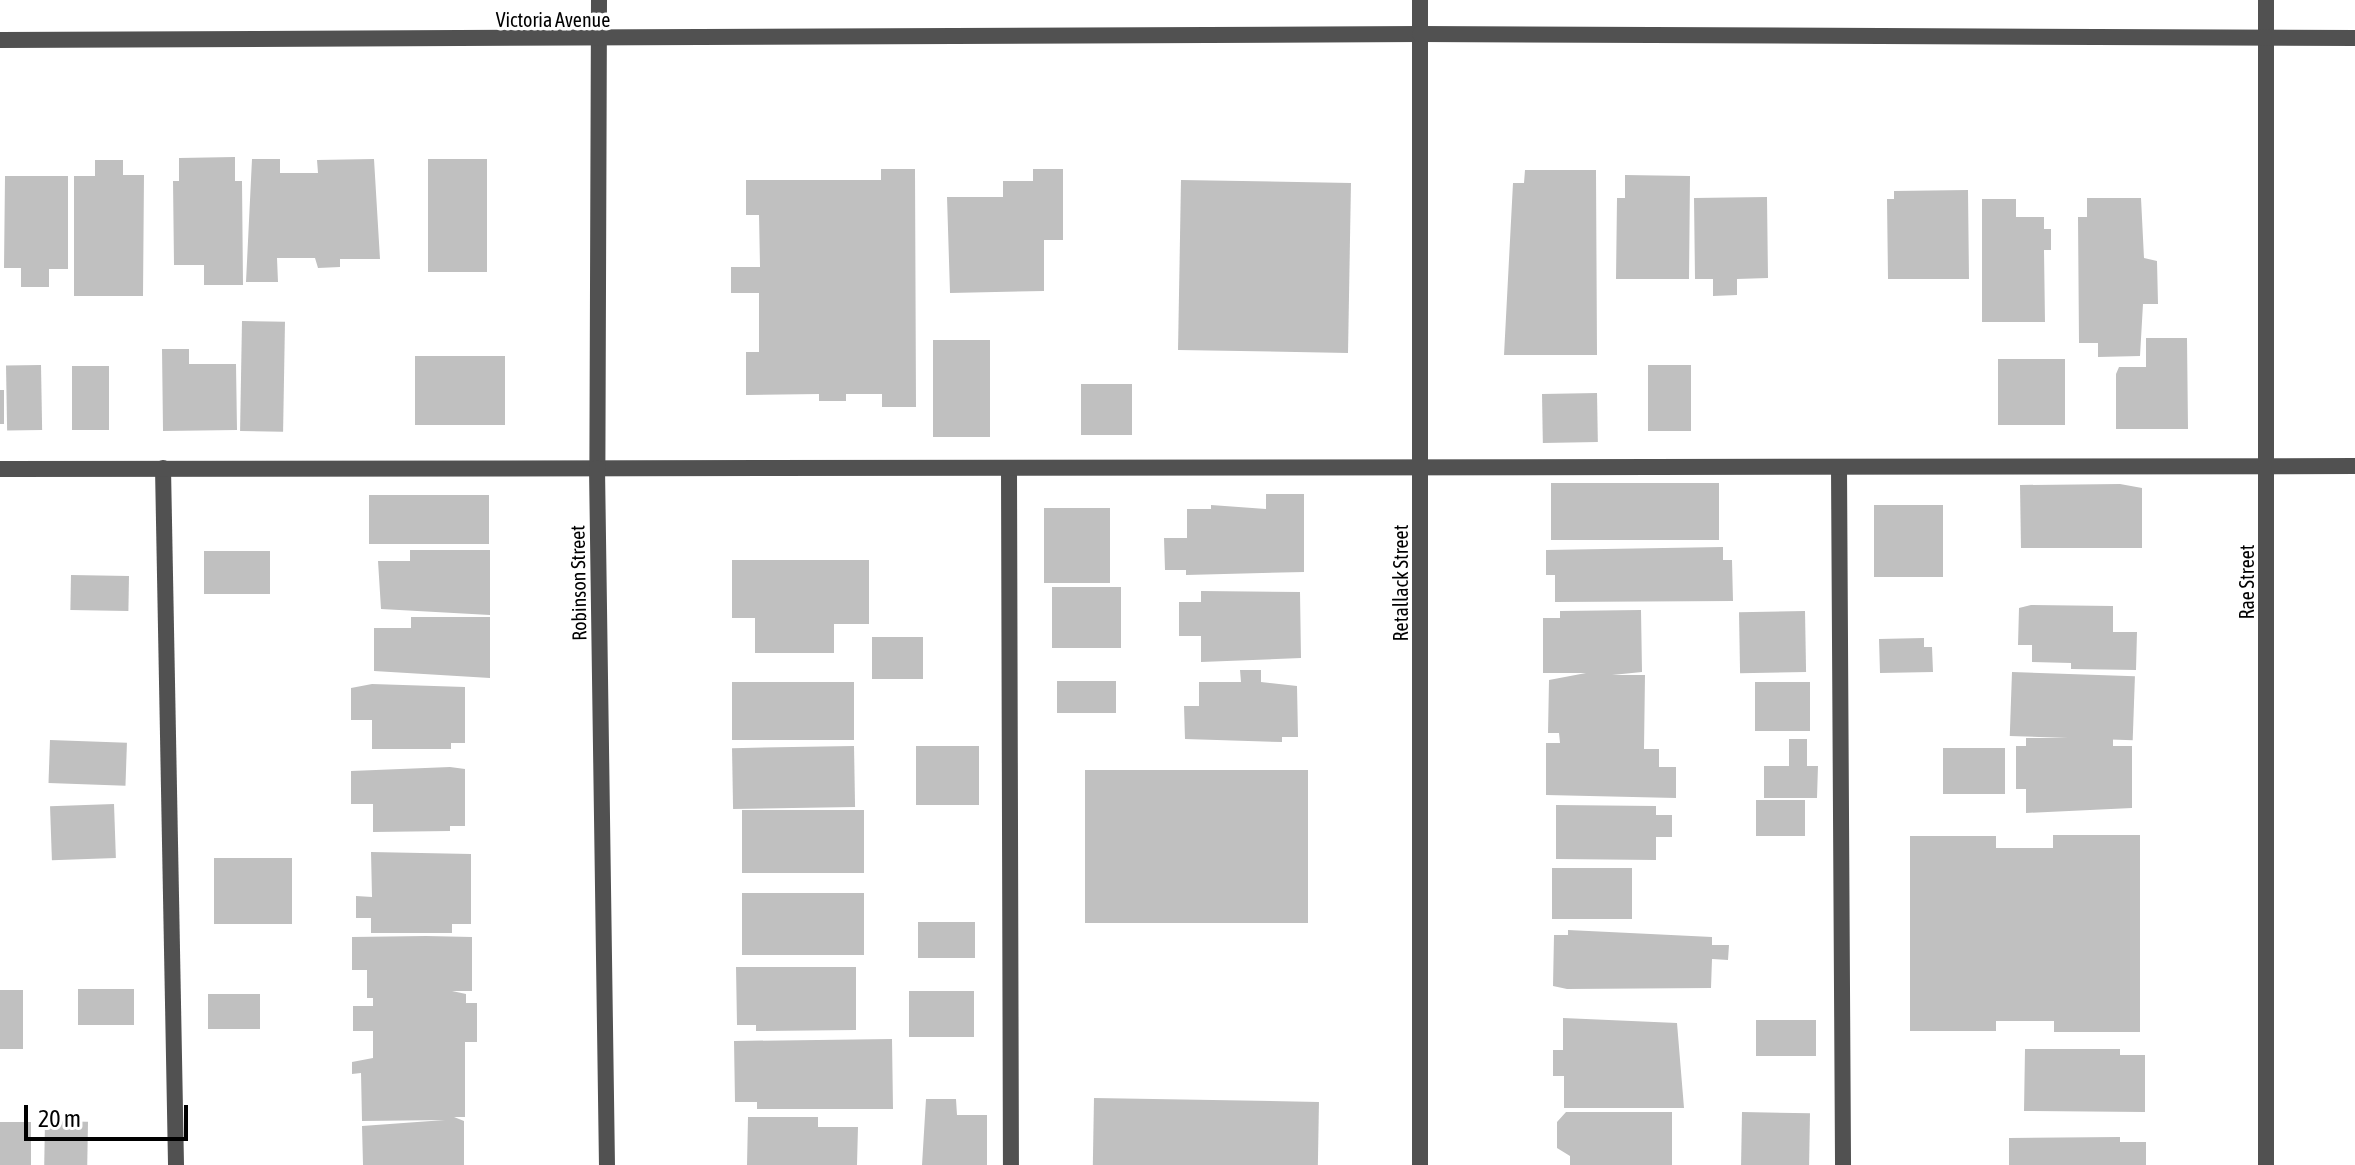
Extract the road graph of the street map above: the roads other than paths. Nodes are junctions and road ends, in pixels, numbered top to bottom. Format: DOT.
graph roads {
  1 [pos="599,0"];
  2 [pos="1420,0"];
  3 [pos="2266,0"];
  4 [pos="1420,34"];
  5 [pos="2266,38"];
  6 [pos="2355,38"];
  7 [pos="598,39"];
  8 [pos="0,40"];
  9 [pos="2266,466"];
  10 [pos="2355,466"];
  11 [pos="1420,467"];
  12 [pos="1839,467"];
  13 [pos="163,468"];
  14 [pos="597,468"];
  15 [pos="1009,468"];
  16 [pos="0,469"];
  17 [pos="176,1165"];
  18 [pos="607,1165"];
  19 [pos="1011,1165"];
  20 [pos="1420,1165"];
  21 [pos="1843,1165"];
  22 [pos="2266,1165"];
  1 -- 7 [label="street, Robinson Street"];
  2 -- 4 [label="street, Retallack Street"];
  3 -- 5 [label="street, Rae Street"];
  4 -- 5 [label="street, Victoria Avenue"];
  4 -- 7 [label="street, Victoria Avenue"];
  4 -- 11 [label="street, Retallack Street"];
  5 -- 6 [label="street, Victoria Avenue"];
  5 -- 9 [label="street, Rae Street"];
  7 -- 8 [label="street, Victoria Avenue"];
  7 -- 14 [label="street, Robinson Street"];
  9 -- 10 [label="street"];
  9 -- 12 [label="street"];
  9 -- 22 [label="street, Rae Street"];
  11 -- 12 [label="street"];
  11 -- 15 [label="street"];
  11 -- 20 [label="street, Retallack Street"];
  12 -- 21 [label="street"];
  13 -- 14 [label="street"];
  13 -- 16 [label="street"];
  13 -- 17 [label="street"];
  14 -- 15 [label="street"];
  14 -- 18 [label="street, Robinson Street"];
  15 -- 19 [label="street"];
}
